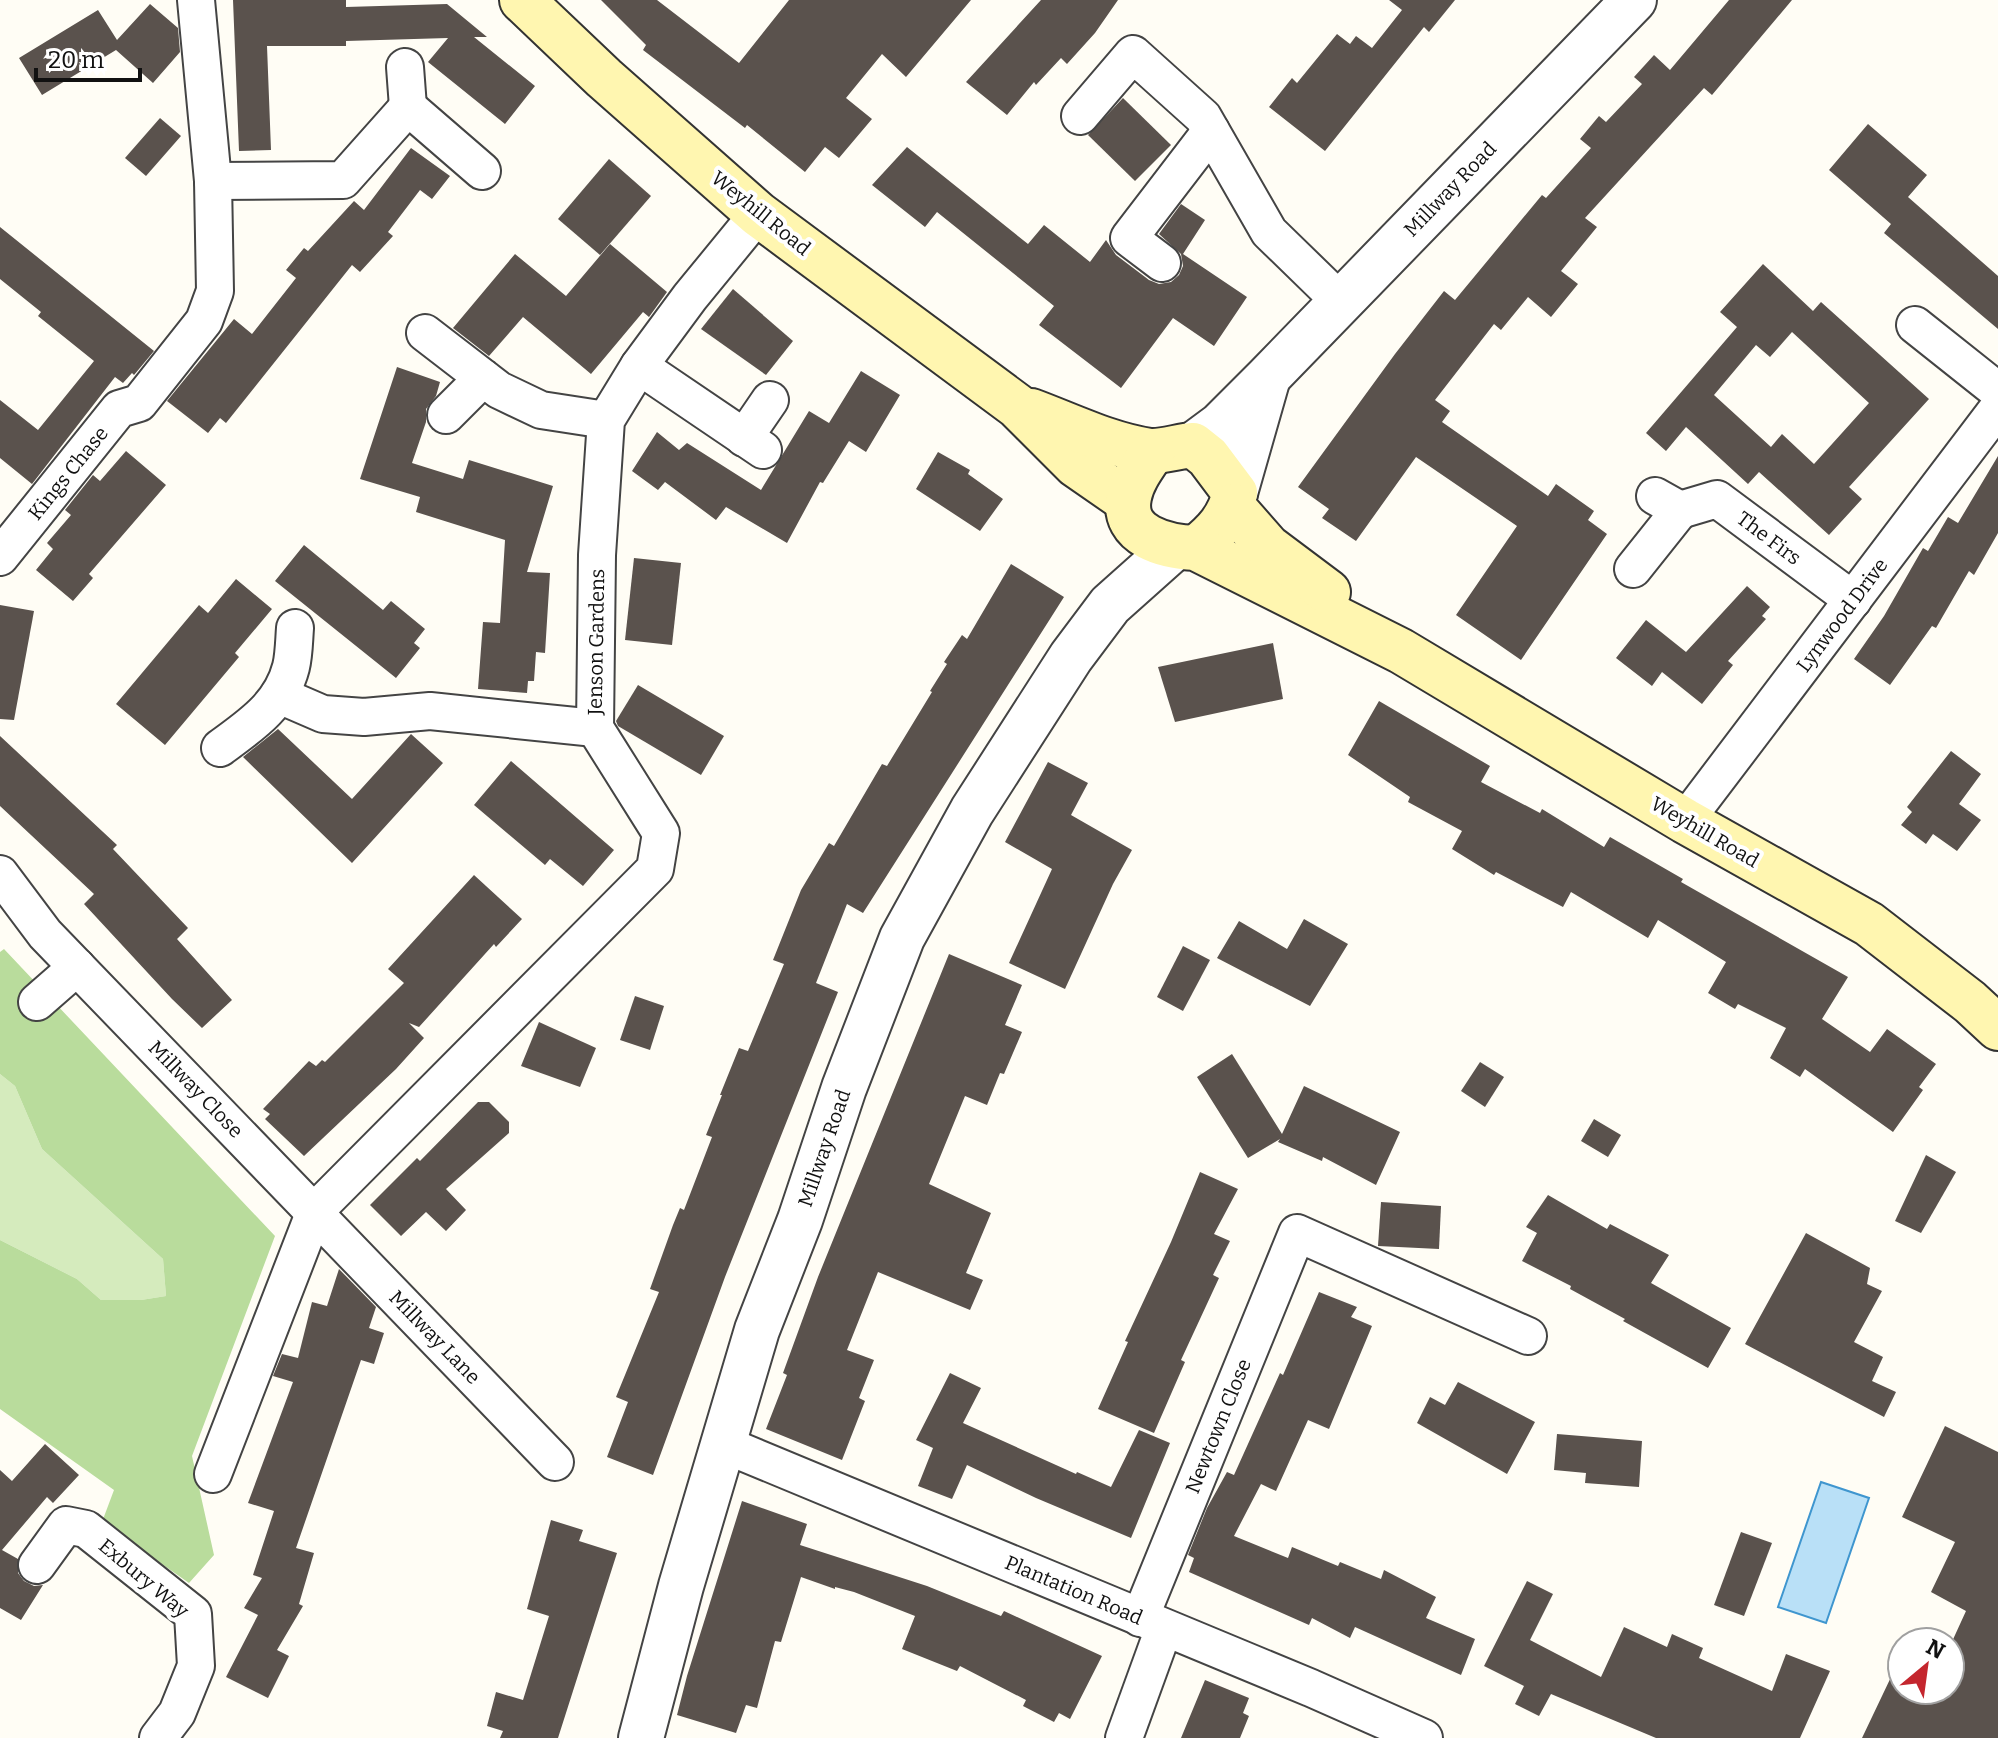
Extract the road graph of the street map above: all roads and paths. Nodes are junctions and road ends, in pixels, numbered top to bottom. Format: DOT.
graph roads {
  1 [pos="196,0"];
  2 [pos="522,0"];
  3 [pos="1634,0"];
  4 [pos="405,67"];
  5 [pos="408,107"];
  6 [pos="1080,116"];
  7 [pos="1211,131"];
  8 [pos="482,171"];
  9 [pos="213,181"];
  10 [pos="758,214"];
  11 [pos="1162,263"];
  12 [pos="1342,303"];
  13 [pos="1915,325"];
  14 [pos="425,333"];
  15 [pos="639,366"];
  16 [pos="483,378"];
  17 [pos="1267,378"];
  18 [pos="1998,391"];
  19 [pos="770,400"];
  20 [pos="1017,406"];
  21 [pos="1998,408"];
  22 [pos="446,415"];
  23 [pos="606,420"];
  24 [pos="1173,448"];
  25 [pos="1234,500"];
  26 [pos="1129,510"];
  27 [pos="1185,548"];
  28 [pos="0,557"];
  29 [pos="1633,569"];
  30 [pos="1853,600"];
  31 [pos="1110,605"];
  32 [pos="295,628"];
  33 [pos="1401,651"];
  34 [pos="279,695"];
  35 [pos="595,728"];
  36 [pos="220,748"];
  37 [pos="1685,821"];
  38 [pos="0,874"];
  39 [pos="77,967"];
  40 [pos="37,1002"];
  41 [pos="1998,1028"];
  42 [pos="315,1211"];
  43 [pos="1528,1336"];
  44 [pos="723,1444"];
  45 [pos="555,1462"];
  46 [pos="213,1474"];
  47 [pos="37,1565"];
  48 [pos="1152,1623"];
  49 [pos="158,1738"];
  50 [pos="641,1738"];
  51 [pos="1124,1738"];
  52 [pos="1424,1738"];
  1 -- 9 [label="street, Kings Chase"];
  2 -- 10 [label="main road, Weyhill Road"];
  3 -- 12 [label="street, Millway Road"];
  4 -- 5 [label="street"];
  5 -- 8 [label="street"];
  5 -- 9 [label="street"];
  6 -- 7 [label="street"];
  7 -- 11 [label="street"];
  7 -- 12 [label="street"];
  9 -- 28 [label="street, Kings Chase"];
  10 -- 15 [label="street, Jenson Gardens"];
  10 -- 20 [label="main road, Weyhill Road"];
  12 -- 17 [label="street, Millway Road"];
  13 -- 18 [label="street"];
  14 -- 16 [label="street"];
  15 -- 19 [label="street"];
  15 -- 23 [label="street, Jenson Gardens"];
  16 -- 22 [label="street"];
  16 -- 23 [label="street"];
  17 -- 24 [label="street, Millway Road"];
  17 -- 25 [label="street, Millway Road"];
  20 -- 24 [label="main road, Weyhill Road"];
  20 -- 26 [label="main road, Weyhill Road"];
  21 -- 30 [label="street, Lynwood Drive"];
  23 -- 35 [label="street, Jenson Gardens"];
  24 -- 25 [label="main road, Weyhill Road"];
  24 -- 26 [label="main road"];
  25 -- 27 [label="main road"];
  25 -- 33 [label="main road, Weyhill Road"];
  26 -- 27 [label="main road, Weyhill Road"];
  26 -- 31 [label="street, Millway Road"];
  27 -- 31 [label="street, Millway Road"];
  27 -- 33 [label="main road, Weyhill Road"];
  29 -- 30 [label="street, The Firs"];
  30 -- 37 [label="street, Lynwood Drive"];
  31 -- 44 [label="street, Millway Road"];
  32 -- 34 [label="street"];
  33 -- 37 [label="main road, Weyhill Road"];
  34 -- 35 [label="street"];
  34 -- 36 [label="street"];
  35 -- 42 [label="street, Jenson Gardens"];
  37 -- 41 [label="main road, Weyhill Road"];
  38 -- 39 [label="street, Millway Close"];
  39 -- 40 [label="street"];
  39 -- 42 [label="street, Millway Close"];
  42 -- 45 [label="street, Millway Lane"];
  42 -- 46 [label="street"];
  43 -- 48 [label="street, Newtown Close"];
  44 -- 48 [label="street, Plantation Road"];
  44 -- 50 [label="street, Millway Road"];
  47 -- 49 [label="street, Exbury Way"];
  48 -- 51 [label="street, Newtown Close"];
  48 -- 52 [label="street, Plantation Road"];
}
